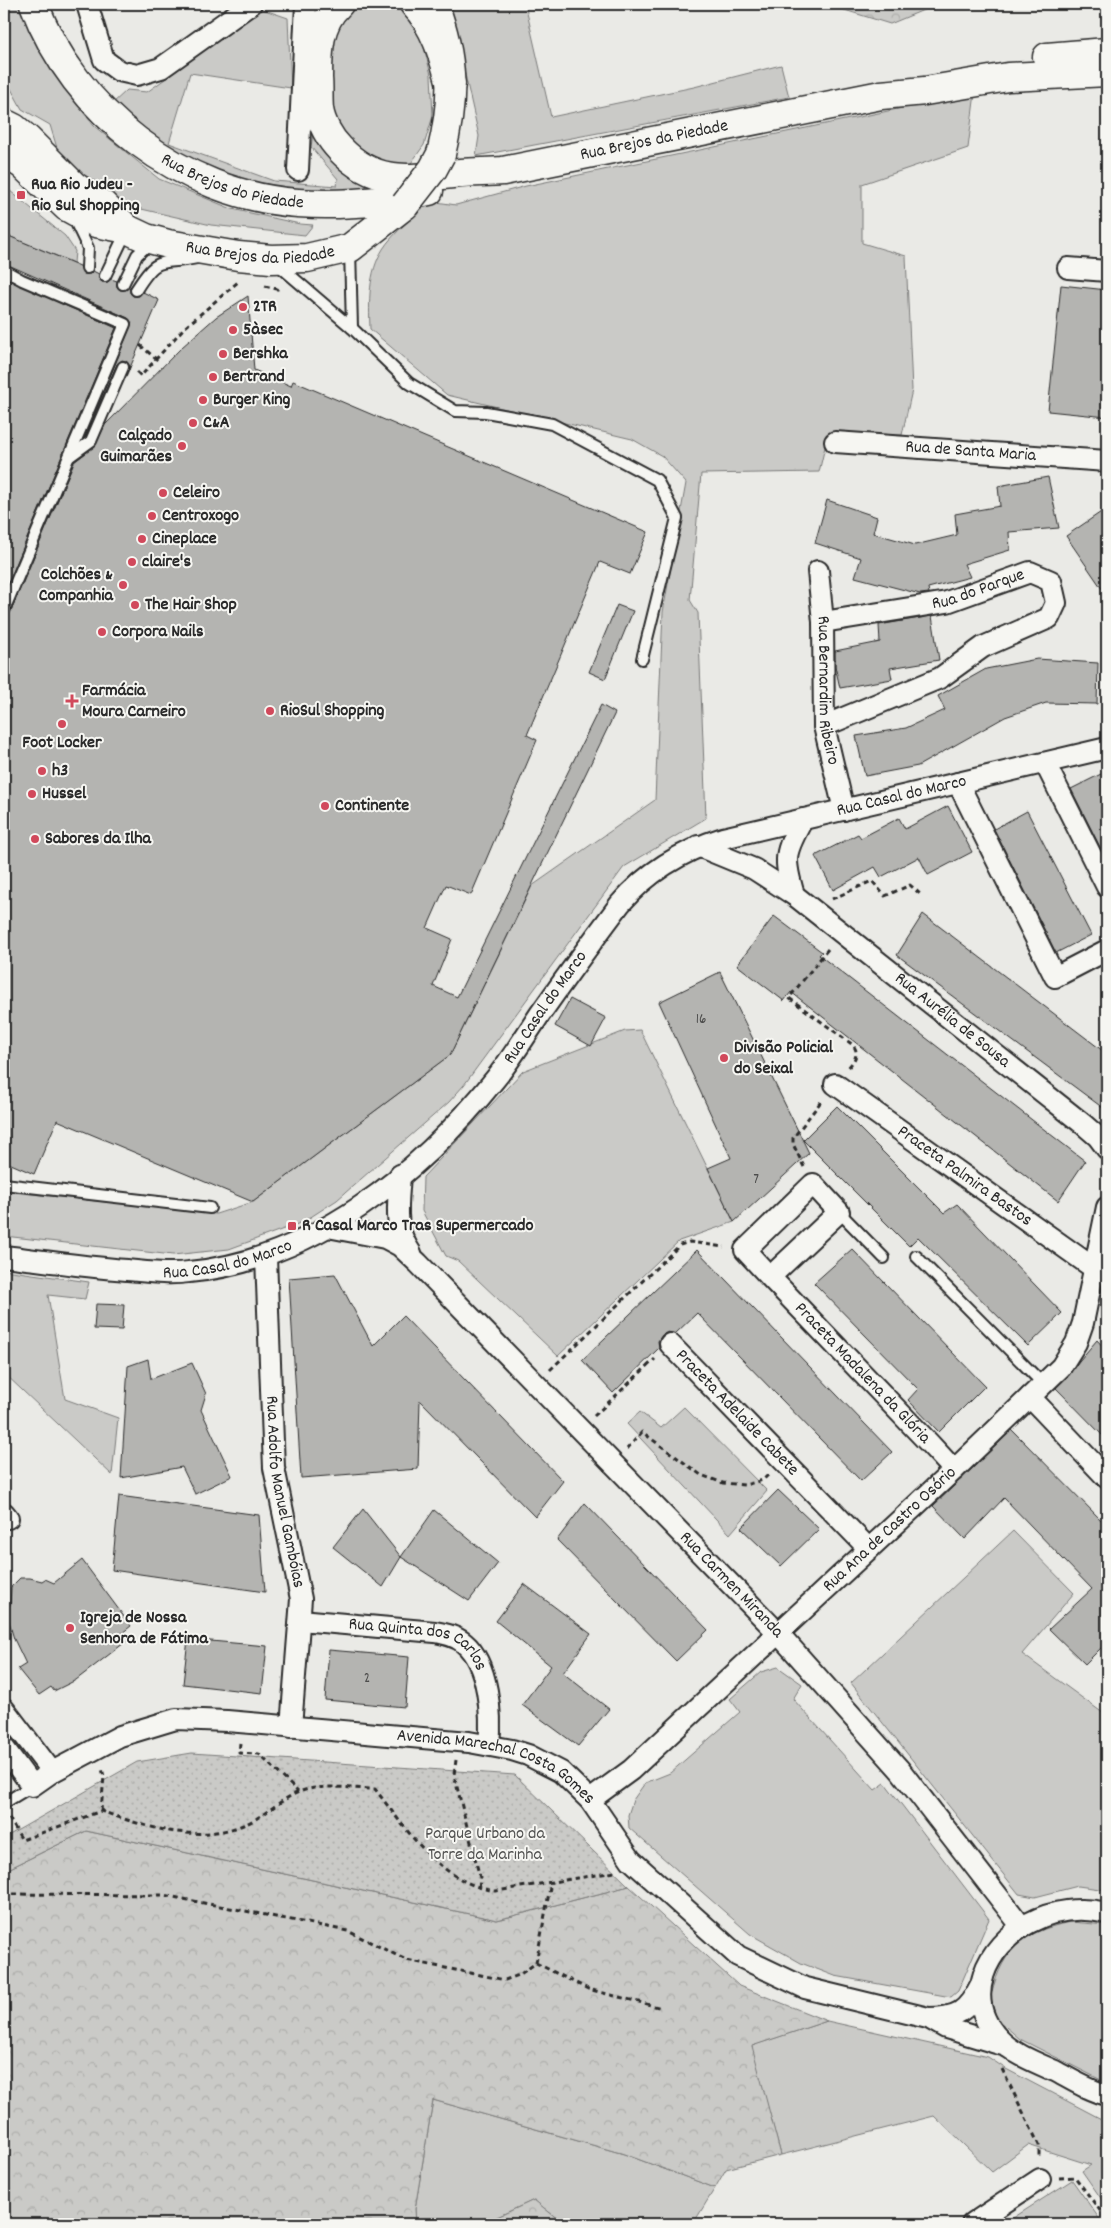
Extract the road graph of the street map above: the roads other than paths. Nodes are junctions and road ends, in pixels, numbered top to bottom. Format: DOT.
graph roads {
  1 [pos="34,4"];
  2 [pos="87,4"];
  3 [pos="251,4"];
  4 [pos="306,4"];
  5 [pos="339,4"];
  6 [pos="414,4"];
  7 [pos="434,4"];
  8 [pos="1107,52"];
  9 [pos="1107,72"];
  10 [pos="451,84"];
  11 [pos="881,94"];
  12 [pos="7,122"];
  13 [pos="4,153"];
  14 [pos="298,170"];
  15 [pos="503,171"];
  16 [pos="66,207"];
  17 [pos="127,229"];
  18 [pos="153,240"];
  19 [pos="350,248"];
  20 [pos="222,253"];
  21 [pos="271,259"];
  22 [pos="87,268"];
  23 [pos="1068,268"];
  24 [pos="4,270"];
  25 [pos="1107,271"];
  26 [pos="104,276"];
  27 [pos="123,284"];
  28 [pos="136,290"];
  29 [pos="352,328"];
  30 [pos="123,367"];
  31 [pos="835,442"];
  32 [pos="69,457"];
  33 [pos="1107,461"];
  34 [pos="818,571"];
  35 [pos="4,610"];
  36 [pos="823,622"];
  37 [pos="642,659"];
  38 [pos="824,726"];
  39 [pos="1107,748"];
  40 [pos="1045,763"];
  41 [pos="958,783"];
  42 [pos="844,810"];
  43 [pos="802,819"];
  44 [pos="698,846"];
  45 [pos="1107,887"];
  46 [pos="794,895"];
  47 [pos="1107,950"];
  48 [pos="834,1084"];
  49 [pos="1107,1149"];
  50 [pos="400,1175"];
  51 [pos="4,1184"];
  52 [pos="1107,1207"];
  53 [pos="210,1208"];
  54 [pos="839,1212"];
  55 [pos="328,1226"];
  56 [pos="4,1256"];
  57 [pos="916,1256"];
  58 [pos="266,1257"];
  59 [pos="884,1258"];
  60 [pos="418,1263"];
  61 [pos="1095,1269"];
  62 [pos="770,1277"];
  63 [pos="670,1344"];
  64 [pos="1037,1391"];
  65 [pos="954,1470"];
  66 [pos="1107,1478"];
  67 [pos="869,1549"];
  68 [pos="300,1620"];
  69 [pos="778,1633"];
  70 [pos="4,1709"];
  71 [pos="291,1727"];
  72 [pos="489,1745"];
  73 [pos="4,1748"];
  74 [pos="52,1772"];
  75 [pos="32,1786"];
  76 [pos="590,1800"];
  77 [pos="4,1803"];
  78 [pos="1107,1913"];
  79 [pos="1022,1927"];
  80 [pos="980,1986"];
  81 [pos="928,2018"];
  82 [pos="1012,2049"];
  83 [pos="1103,2095"];
  84 [pos="1040,2179"];
  85 [pos="972,2224"];
  1 -- 15 [label="main road, Rua Brejos do Piedade"];
  2 -- 3 [label="street"];
  4 -- 14 [label="street"];
  5 -- 15 [label="main road, Rua Brejos da Piedade"];
  6 -- 10 [label="main road, Rua Brejos da Piedade"];
  7 -- 10 [label="main road"];
  8 -- 11 [label="main road, Rua Brejos da Piedade"];
  9 -- 11 [label="main road, Rua Brejos da Piedade"];
  10 -- 19 [label="main road, Rua Brejos da Piedade, bridge"];
  11 -- 15 [label="main road, Rua Brejos da Piedade"];
  12 -- 17 [label="main road, Rua Brejos da Piedade"];
  13 -- 16 [label="main road, Rua Brejos da Piedade"];
  16 -- 17 [label="main road, Rua Brejos da Piedade"];
  16 -- 22 [label="lane"];
  17 -- 18 [label="main road, Rua Brejos da Piedade"];
  17 -- 26 [label="lane"];
  18 -- 20 [label="main road, Rua Brejos da Piedade"];
  18 -- 27 [label="lane"];
  19 -- 21 [label="main road, Rua Brejos da Piedade"];
  19 -- 29 [label="lane"];
  20 -- 21 [label="main road, Rua Brejos da Piedade"];
  20 -- 28 [label="lane"];
  21 -- 29 [label="lane"];
  23 -- 25 [label="street"];
  24 -- 32 [label="lane"];
  29 -- 37 [label="lane"];
  30 -- 32 [label="lane"];
  31 -- 33 [label="street, Rua de Santa Maria"];
  32 -- 35 [label="lane"];
  34 -- 36 [label="street, Rua Bernardim Ribeiro"];
  36 -- 38 [label="street, Rua Bernardim Ribeiro"];
  36 -- 38 [label="street, Rua do Parque"];
  38 -- 42 [label="street, Rua Bernardim Ribeiro"];
  39 -- 40 [label="street, Rua Casal do Marco"];
  40 -- 41 [label="street, Rua Casal do Marco"];
  40 -- 45 [label="street"];
  41 -- 42 [label="street, Rua Casal do Marco"];
  41 -- 47 [label="street"];
  42 -- 43 [label="street, Rua Casal do Marco"];
  43 -- 44 [label="street, Rua Casal do Marco"];
  43 -- 46 [label="street"];
  44 -- 46 [label="street, Rua Aurélia de Sousa"];
  44 -- 50 [label="street, Rua Casal do Marco"];
  46 -- 49 [label="street, Rua Aurélia de Sousa"];
  48 -- 61 [label="street, Praceta Palmira Bastos"];
  50 -- 55 [label="street, Rua Casal do Marco"];
  50 -- 60 [label="street, Rua Carmen Miranda"];
  51 -- 53 [label="lane"];
  52 -- 61 [label="street, Rua Ana de Castro Osório"];
  54 -- 59 [label="lane"];
  54 -- 62 [label="street"];
  54 -- 62 [label="street, Praceta Madalena da Glória"];
  55 -- 58 [label="street, Rua Casal do Marco"];
  55 -- 60 [label="street, Rua Carmen Miranda"];
  56 -- 58 [label="street, Rua Casal do Marco"];
  57 -- 64 [label="lane"];
  58 -- 68 [label="street, Rua Adolfo Manuel Gambóias"];
  60 -- 69 [label="street, Rua Carmen Miranda"];
  61 -- 64 [label="street, Rua Ana de Castro Osório"];
  62 -- 65 [label="street, Praceta Madalena da Glória"];
  63 -- 67 [label="street, Praceta Adelaide Cabete"];
  64 -- 65 [label="street, Rua Ana de Castro Osório"];
  64 -- 66 [label="street"];
  65 -- 67 [label="street, Rua Ana de Castro Osório"];
  67 -- 69 [label="street, Rua Ana de Castro Osório"];
  68 -- 71 [label="street, Rua Adolfo Manuel Gambóias"];
  68 -- 72 [label="street, Rua Quinta dos Carlos"];
  69 -- 76 [label="street, Rua Ana de Castro Osório"];
  69 -- 79 [label="street, Rua Carmen Miranda"];
  70 -- 74 [label="street"];
  71 -- 72 [label="street, Avenida Marechal Costa Gomes"];
  71 -- 74 [label="street, Avenida Marechal Costa Gomes"];
  72 -- 76 [label="street, Avenida Marechal Costa Gomes"];
  73 -- 75 [label="street"];
  74 -- 75 [label="street, Avenida Marechal Costa Gomes"];
  75 -- 77 [label="lane, Avenida Marechal Costa Gomes"];
  76 -- 81 [label="street, Avenida Marechal Costa Gomes"];
  78 -- 79 [label="street"];
  79 -- 80 [label="street"];
  80 -- 81 [label="street, Avenida Marechal Costa Gomes"];
  80 -- 82 [label="street"];
  81 -- 82 [label="street, Avenida Marechal Costa Gomes"];
  82 -- 83 [label="street"];
  84 -- 85 [label="street"];
}
